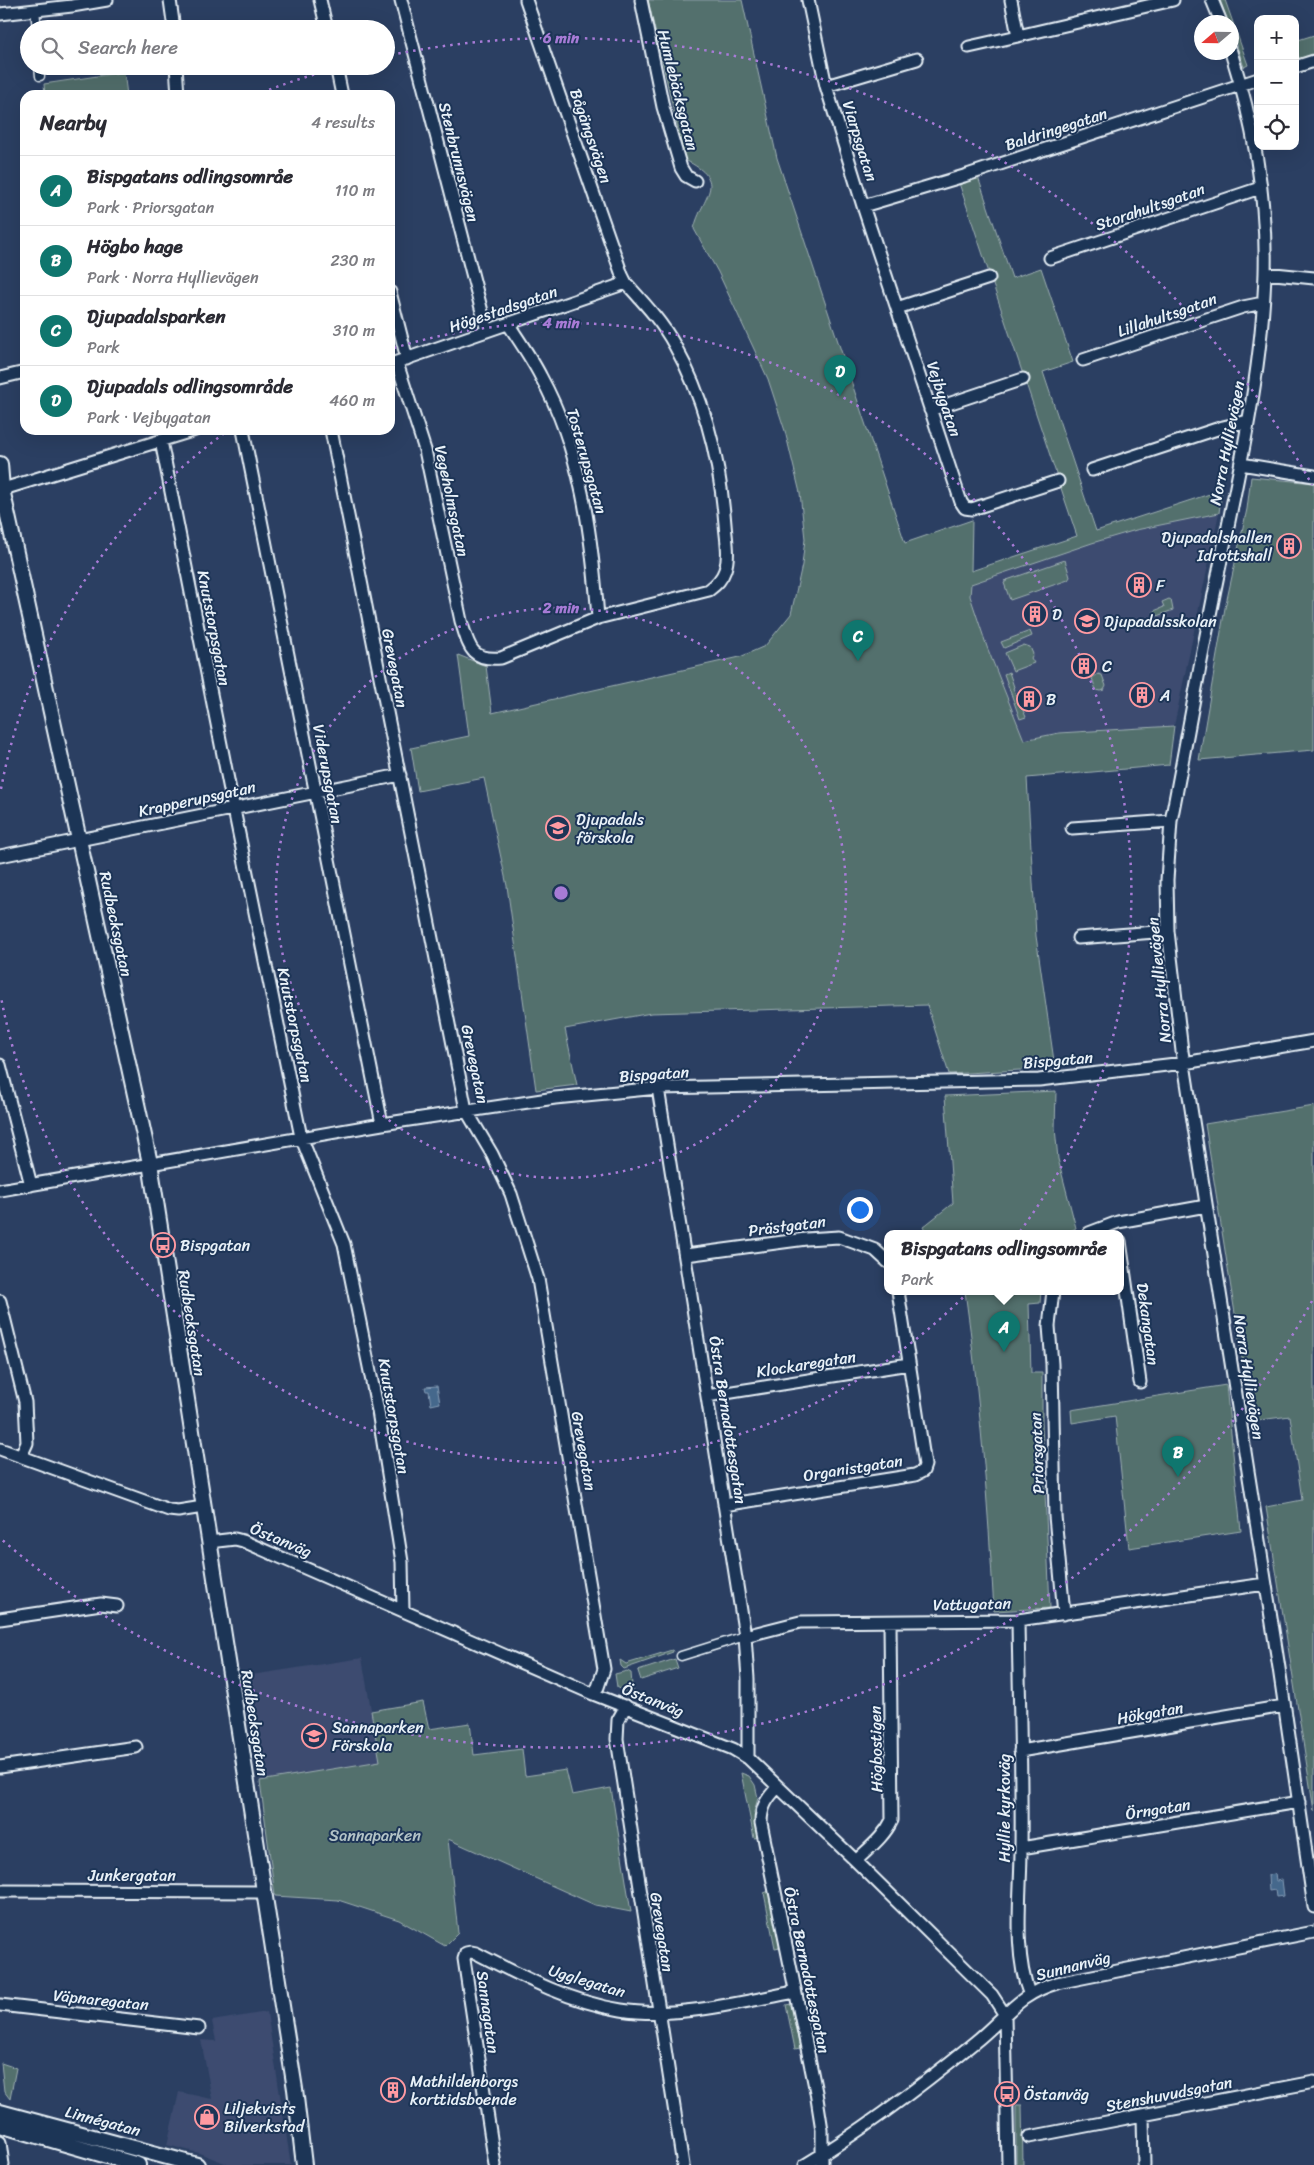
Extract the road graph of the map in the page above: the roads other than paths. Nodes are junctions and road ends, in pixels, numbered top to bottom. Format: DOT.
graph roads {
  1 [pos="107,0"];
  2 [pos="170,0"];
  3 [pos="320,0"];
  4 [pos="401,0"];
  5 [pos="526,0"];
  6 [pos="641,0"];
  7 [pos="808,0"];
  8 [pos="1011,0"];
  9 [pos="1173,0"];
  10 [pos="1212,0"];
  11 [pos="71,3"];
  12 [pos="35,10"];
  13 [pos="0,14"];
  14 [pos="1218,15"];
  15 [pos="36,20"];
  16 [pos="173,20"];
  17 [pos="325,20"];
  18 [pos="1018,36"];
  19 [pos="969,47"];
  20 [pos="917,59"];
  21 [pos="1234,60"];
  22 [pos="1314,61"];
  23 [pos="1299,66"];
  24 [pos="177,75"];
  25 [pos="338,75"];
  26 [pos="1254,80"];
  27 [pos="1241,84"];
  28 [pos="826,86"];
  29 [pos="178,90"];
  30 [pos="341,90"];
  31 [pos="694,181"];
  32 [pos="1260,188"];
  33 [pos="863,206"];
  34 [pos="1050,258"];
  35 [pos="1265,272"];
  36 [pos="989,278"];
  37 [pos="1314,278"];
  38 [pos="626,283"];
  39 [pos="1262,303"];
  40 [pos="897,308"];
  41 [pos="509,324"];
  42 [pos="487,331"];
  43 [pos="395,336"];
  44 [pos="1083,360"];
  45 [pos="398,362"];
  46 [pos="20,373"];
  47 [pos="0,378"];
  48 [pos="1023,379"];
  49 [pos="930,410"];
  50 [pos="1248,421"];
  51 [pos="180,435"];
  52 [pos="244,435"];
  53 [pos="332,435"];
  54 [pos="161,441"];
  55 [pos="0,464"];
  56 [pos="1240,464"];
  57 [pos="1092,470"];
  58 [pos="1314,476"];
  59 [pos="1058,481"];
  60 [pos="1,490"];
  61 [pos="598,618"];
  62 [pos="400,775"];
  63 [pos="315,792"];
  64 [pos="233,808"];
  65 [pos="1171,821"];
  66 [pos="1072,828"];
  67 [pos="80,840"];
  68 [pos="0,856"];
  69 [pos="1168,931"];
  70 [pos="1078,938"];
  71 [pos="1314,1041"];
  72 [pos="1184,1063"];
  73 [pos="0,1064"];
  74 [pos="658,1088"];
  75 [pos="466,1110"];
  76 [pos="382,1124"];
  77 [pos="301,1137"];
  78 [pos="150,1163"];
  79 [pos="31,1185"];
  80 [pos="0,1190"];
  81 [pos="1206,1206"];
  82 [pos="1118,1228"];
  83 [pos="686,1255"];
  84 [pos="884,1258"];
  85 [pos="1124,1269"];
  86 [pos="899,1295"];
  87 [pos="1053,1295"];
  88 [pos="0,1301"];
  89 [pos="910,1364"];
  90 [pos="1140,1382"];
  91 [pos="707,1396"];
  92 [pos="0,1449"];
  93 [pos="21,1456"];
  94 [pos="724,1505"];
  95 [pos="203,1507"];
  96 [pos="209,1542"];
  97 [pos="1265,1584"];
  98 [pos="117,1606"];
  99 [pos="403,1611"];
  100 [pos="1064,1614"];
  101 [pos="0,1619"];
  102 [pos="1018,1620"];
  103 [pos="890,1622"];
  104 [pos="746,1636"];
  105 [pos="681,1656"];
  106 [pos="593,1694"];
  107 [pos="626,1706"];
  108 [pos="1284,1706"];
  109 [pos="136,1747"];
  110 [pos="1020,1751"];
  111 [pos="748,1758"];
  112 [pos="0,1767"];
  113 [pos="778,1787"];
  114 [pos="1299,1802"];
  115 [pos="1021,1848"];
  116 [pos="856,1861"];
  117 [pos="0,1891"];
  118 [pos="264,1892"];
  119 [pos="1314,1907"];
  120 [pos="1314,1932"];
  121 [pos="466,1953"];
  122 [pos="795,1992"];
  123 [pos="1029,1994"];
  124 [pos="0,2005"];
  125 [pos="658,2013"];
  126 [pos="1005,2014"];
  127 [pos="199,2028"];
  128 [pos="1314,2082"];
  129 [pos="0,2112"];
  130 [pos="1143,2115"];
  131 [pos="0,2125"];
  132 [pos="1030,2138"];
  133 [pos="0,2142"];
  134 [pos="822,2160"];
  135 [pos="3,2165"];
  136 [pos="138,2165"];
  137 [pos="197,2165"];
  138 [pos="304,2165"];
  139 [pos="495,2165"];
  140 [pos="683,2165"];
  141 [pos="805,2165"];
  142 [pos="1008,2165"];
  143 [pos="1144,2165"];
  1 -- 11 [label="street"];
  2 -- 16 [label="street"];
  3 -- 17 [label="street"];
  4 -- 42 [label="street, Stenbrunnsvägen"];
  5 -- 38 [label="street, Bågängsvägen"];
  6 -- 31 [label="street, Humlebäcksgatan"];
  7 -- 28 [label="street, Viarpsgatan"];
  8 -- 18 [label="street"];
  9 -- 18 [label="street"];
  10 -- 14 [label="street"];
  11 -- 12 [label="street"];
  12 -- 13 [label="street"];
  12 -- 15 [label="street"];
  18 -- 19 [label="street"];
  20 -- 28 [label="street, Viarpsgatan"];
  21 -- 27 [label="street, Norra Hyllievägen"];
  22 -- 23 [label="street"];
  24 -- 29 [label="street"];
  25 -- 30 [label="street"];
  26 -- 27 [label="street, Baldringegatan"];
  27 -- 32 [label="street, Norra Hyllievägen"];
  27 -- 33 [label="street, Baldringegatan"];
  28 -- 33 [label="street, Viarpsgatan"];
  32 -- 34 [label="street, Storahultsgatan"];
  32 -- 35 [label="street, Norra Hyllievägen"];
  33 -- 40 [label="street, Vejbygatan"];
  35 -- 37 [label="street"];
  35 -- 39 [label="street, Norra Hyllievägen"];
  36 -- 40 [label="street"];
  38 -- 41 [label="street, Högestadsgatan"];
  38 -- 61 [label="street"];
  39 -- 44 [label="street, Lillahultsgatan"];
  39 -- 50 [label="street, Norra Hyllievägen"];
  40 -- 49 [label="street, Vejbygatan"];
  41 -- 42 [label="street, Högestadsgatan"];
  41 -- 61 [label="street, Tosterupsgatan"];
  42 -- 45 [label="street, Högestadsgatan"];
  43 -- 45 [label="street, Vegeholmsgatan"];
  45 -- 61 [label="street, Vegeholmsgatan"];
  46 -- 47 [label="street"];
  48 -- 49 [label="street"];
  49 -- 59 [label="street, Vejbygatan"];
  50 -- 56 [label="street, Norra Hyllievägen"];
  50 -- 57 [label="street"];
  51 -- 54 [label="street"];
  52 -- 63 [label="street, Viderupsgatan"];
  53 -- 62 [label="street, Grevegatan"];
  54 -- 60 [label="street"];
  54 -- 64 [label="street, Knutstorpsgatan"];
  55 -- 60 [label="street, Rudbecksgatan"];
  56 -- 58 [label="street"];
  56 -- 65 [label="street, Norra Hyllievägen"];
  60 -- 67 [label="street, Rudbecksgatan"];
  62 -- 63 [label="street, Krapperupsgatan"];
  62 -- 75 [label="street, Grevegatan"];
  63 -- 64 [label="street, Krapperupsgatan"];
  63 -- 76 [label="street, Viderupsgatan"];
  64 -- 67 [label="street, Krapperupsgatan"];
  64 -- 77 [label="street, Knutstorpsgatan"];
  65 -- 66 [label="street"];
  65 -- 69 [label="street, Norra Hyllievägen"];
  67 -- 68 [label="street, Krapperupsgatan"];
  67 -- 78 [label="street, Rudbecksgatan"];
  69 -- 70 [label="street"];
  69 -- 72 [label="street, Norra Hyllievägen"];
  71 -- 72 [label="street, Bispgatan"];
  72 -- 74 [label="street, Bispgatan"];
  72 -- 81 [label="street, Norra Hyllievägen"];
  73 -- 79 [label="street"];
  74 -- 75 [label="street, Bispgatan"];
  74 -- 83 [label="street, Östra Bernadottesgatan"];
  75 -- 76 [label="street, Bispgatan"];
  75 -- 106 [label="street, Grevegatan"];
  76 -- 77 [label="street, Bispgatan"];
  77 -- 78 [label="street, Bispgatan"];
  77 -- 99 [label="street, Knutstorpsgatan"];
  78 -- 79 [label="street, Bispgatan"];
  78 -- 95 [label="street, Rudbecksgatan"];
  79 -- 80 [label="street, Bispgatan"];
  81 -- 82 [label="street"];
  81 -- 97 [label="street, Norra Hyllievägen"];
  83 -- 84 [label="street, Prästgatan"];
  83 -- 91 [label="street, Östra Bernadottesgatan"];
  85 -- 90 [label="street, Dekangatan"];
  86 -- 89 [label="street, Organistgatan"];
  87 -- 100 [label="street, Priorsgatan"];
  88 -- 93 [label="street"];
  89 -- 91 [label="street, Klockaregatan"];
  89 -- 94 [label="street, Organistgatan"];
  91 -- 94 [label="street, Östra Bernadottesgatan"];
  92 -- 93 [label="street"];
  93 -- 95 [label="street"];
  94 -- 104 [label="street, Östra Bernadottesgatan"];
  95 -- 96 [label="street, Rudbecksgatan"];
  96 -- 99 [label="street, Östanväg"];
  96 -- 118 [label="street, Rudbecksgatan"];
  97 -- 100 [label="street, Vattugatan"];
  97 -- 108 [label="street, Norra Hyllievägen"];
  98 -- 101 [label="street"];
  99 -- 106 [label="street, Östanväg"];
  100 -- 102 [label="street, Vattugatan"];
  102 -- 103 [label="street, Vattugatan"];
  102 -- 110 [label="street, Hyllie kyrkoväg"];
  103 -- 104 [label="street, Vattugatan"];
  103 -- 116 [label="street, Högbostigen"];
  104 -- 105 [label="street, Vattugatan"];
  104 -- 111 [label="street, Östra Bernadottesgatan"];
  106 -- 107 [label="street, Östanväg"];
  107 -- 111 [label="street, Östanväg"];
  107 -- 125 [label="street, Grevegatan"];
  108 -- 110 [label="street, Hökgatan"];
  108 -- 114 [label="street, Norra Hyllievägen"];
  109 -- 112 [label="street"];
  110 -- 115 [label="street, Hyllie kyrkoväg"];
  111 -- 113 [label="street, Östanväg"];
  113 -- 116 [label="street, Östanväg"];
  113 -- 122 [label="street, Östra Bernadottesgatan"];
  114 -- 115 [label="street, Örngatan"];
  114 -- 119 [label="street, Norra Hyllievägen"];
  115 -- 123 [label="street, Hyllie kyrkoväg"];
  116 -- 126 [label="street, Östanväg"];
  117 -- 118 [label="street, Junkergatan"];
  118 -- 138 [label="street, Rudbecksgatan"];
  120 -- 123 [label="street, Sunnanväg"];
  121 -- 125 [label="street, Ugglegatan"];
  121 -- 139 [label="street, Sannagatan"];
  122 -- 125 [label="street, Ugglegatan"];
  122 -- 134 [label="street, Östra Bernadottesgatan"];
  123 -- 126 [label="street, Sunnanväg"];
  124 -- 127 [label="street, Väpnaregatan"];
  125 -- 140 [label="street, Grevegatan"];
  126 -- 134 [label="street, Sunnanväg"];
  126 -- 142 [label="street"];
  128 -- 130 [label="street, Stenshuvudsgatan"];
  129 -- 137 [label="street, Linnégatan"];
  130 -- 132 [label="street, Stenshuvudsgatan"];
  130 -- 143 [label="street"];
  131 -- 136 [label="street, Linnégatan"];
  133 -- 135 [label="street"];
  134 -- 141 [label="street, Sunnanväg"];
}
